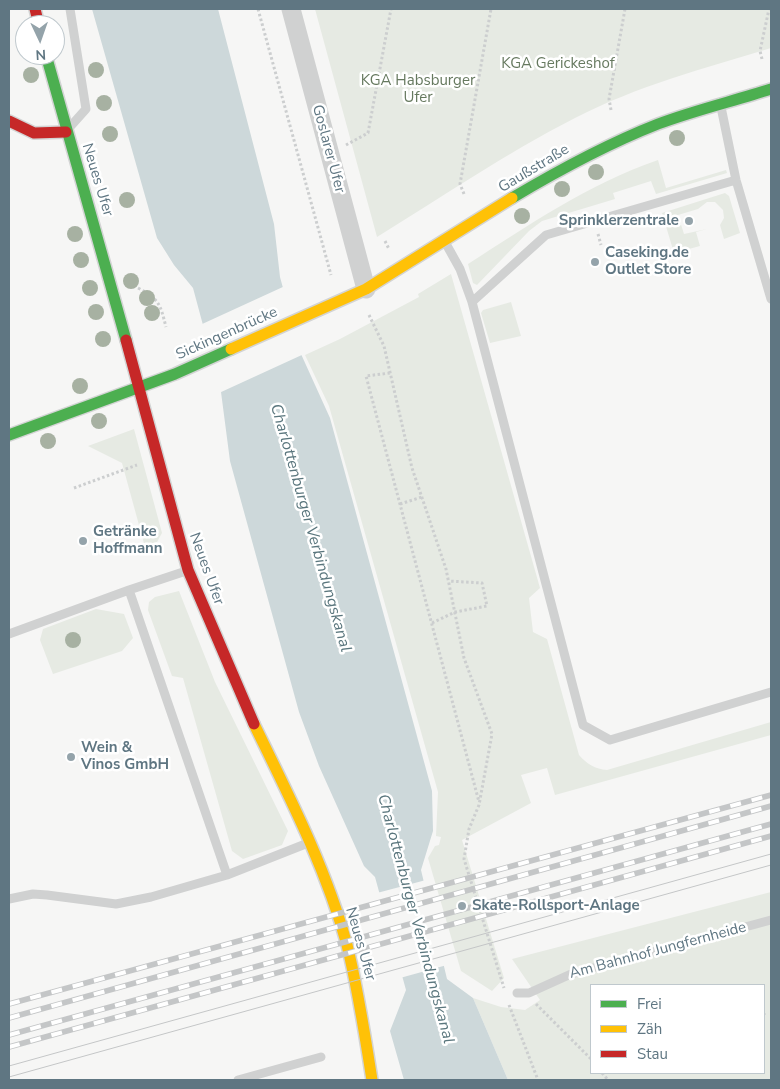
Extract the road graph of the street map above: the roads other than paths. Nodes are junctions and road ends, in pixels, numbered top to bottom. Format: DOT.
graph roads {
  1 [pos="70,9"];
  2 [pos="290,9"];
  3 [pos="49,65"];
  4 [pos="771,89"];
  5 [pos="720,105"];
  6 [pos="9,121"];
  7 [pos="66,132"];
  8 [pos="736,180"];
  9 [pos="445,241"];
  10 [pos="366,289"];
  11 [pos="771,298"];
  12 [pos="472,302"];
  13 [pos="326,306"];
  14 [pos="139,388"];
  15 [pos="9,435"];
  16 [pos="188,570"];
  17 [pos="129,590"];
  18 [pos="9,634"];
  19 [pos="771,692"];
  20 [pos="311,842"];
  21 [pos="227,875"];
  22 [pos="9,899"];
  23 [pos="771,920"];
  24 [pos="517,993"];
  25 [pos="321,1057"];
  26 [pos="238,1080"];
  27 [pos="372,1080"];
  1 -- 7 [label="lane"];
  2 -- 10 [label="street, Goslarer Ufer"];
  3 -- 7 [label="street, Neues Ufer"];
  4 -- 5 [label="street, Gaußstraße"];
  5 -- 8 [label="lane"];
  5 -- 9 [label="street, Gaußstraße"];
  6 -- 7 [label="street"];
  7 -- 14 [label="street, Neues Ufer"];
  8 -- 11 [label="lane"];
  8 -- 12 [label="lane"];
  9 -- 10 [label="street, Gaußstraße"];
  9 -- 12 [label="lane"];
  10 -- 13 [label="street, Gaußstraße"];
  12 -- 19 [label="lane"];
  13 -- 14 [label="street, Sickingenbrücke"];
  14 -- 15 [label="street, Sickingenbrücke"];
  14 -- 16 [label="street, Neues Ufer"];
  16 -- 17 [label="lane"];
  16 -- 20 [label="street, Neues Ufer"];
  17 -- 18 [label="lane"];
  17 -- 21 [label="lane"];
  20 -- 21 [label="lane"];
  20 -- 27 [label="street, Neues Ufer"];
  21 -- 22 [label="lane"];
  23 -- 24 [label="lane, Am Bahnhof Jungfernheide"];
  25 -- 26 [label="lane"];
}
